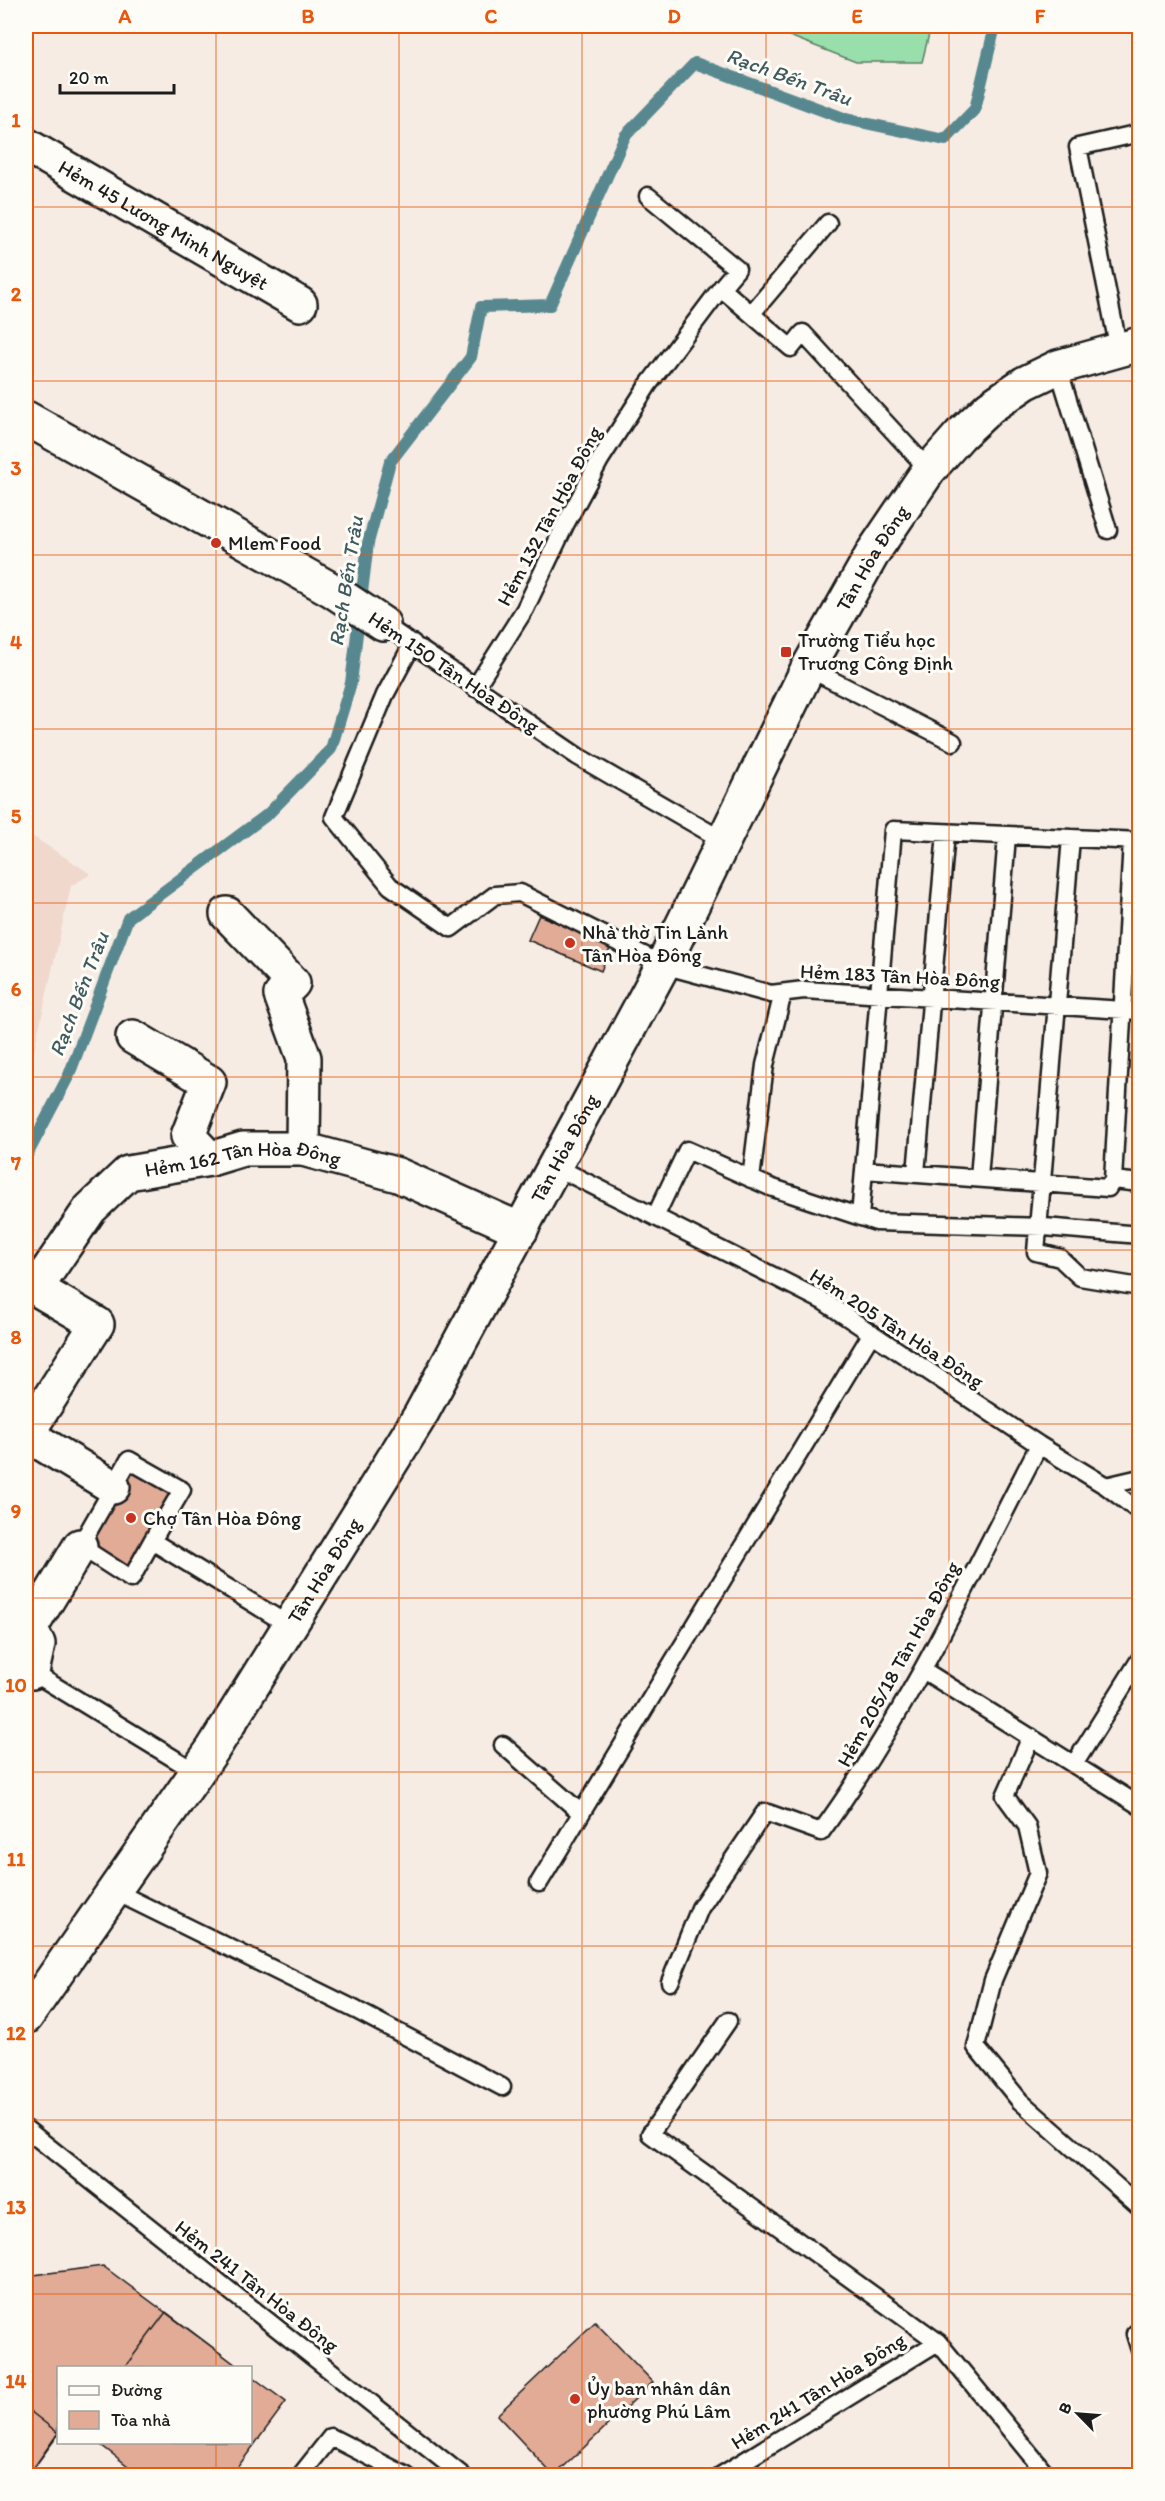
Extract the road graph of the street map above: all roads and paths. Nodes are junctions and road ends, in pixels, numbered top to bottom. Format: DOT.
graph roads {
  1 [pos="1140,133"];
  2 [pos="26,146"];
  3 [pos="648,196"];
  4 [pos="828,223"];
  5 [pos="721,288"];
  6 [pos="300,304"];
  7 [pos="752,313"];
  8 [pos="1129,347"];
  9 [pos="1058,367"];
  10 [pos="26,418"];
  11 [pos="929,470"];
  12 [pos="1108,530"];
  13 [pos="383,624"];
  14 [pos="413,643"];
  15 [pos="808,668"];
  16 [pos="475,688"];
  17 [pos="953,742"];
  18 [pos="946,833"];
  19 [pos="1007,836"];
  20 [pos="1071,838"];
  21 [pos="724,841"];
  22 [pos="1136,841"];
  23 [pos="227,914"];
  24 [pos="663,965"];
  25 [pos="783,993"];
  26 [pos="877,995"];
  27 [pos="932,998"];
  28 [pos="993,1002"];
  29 [pos="1056,1006"];
  30 [pos="1131,1010"];
  31 [pos="133,1037"];
  32 [pos="303,1149"];
  33 [pos="210,1160"];
  34 [pos="556,1167"];
  35 [pos="864,1170"];
  36 [pos="916,1173"];
  37 [pos="979,1178"];
  38 [pos="751,1179"];
  39 [pos="1113,1180"];
  40 [pos="1041,1183"];
  41 [pos="1140,1183"];
  42 [pos="655,1217"];
  43 [pos="860,1217"];
  44 [pos="1037,1227"];
  45 [pos="521,1230"];
  46 [pos="1140,1235"];
  47 [pos="1140,1287"];
  48 [pos="872,1333"];
  49 [pos="26,1434"];
  50 [pos="1039,1445"];
  51 [pos="1140,1478"];
  52 [pos="1106,1486"];
  53 [pos="113,1487"];
  54 [pos="1140,1512"];
  55 [pos="152,1541"];
  56 [pos="80,1546"];
  57 [pos="290,1626"];
  58 [pos="1140,1659"];
  59 [pos="923,1670"];
  60 [pos="29,1672"];
  61 [pos="1031,1737"];
  62 [pos="503,1744"];
  63 [pos="1075,1763"];
  64 [pos="196,1772"];
  65 [pos="1140,1806"];
  66 [pos="581,1813"];
  67 [pos="538,1883"];
  68 [pos="114,1891"];
  69 [pos="670,1982"];
  70 [pos="28,2007"];
  71 [pos="728,2021"];
  72 [pos="502,2087"];
  73 [pos="26,2129"];
  74 [pos="1140,2207"];
  75 [pos="1140,2330"];
  76 [pos="938,2342"];
  77 [pos="1140,2350"];
  78 [pos="725,2474"];
  79 [pos="300,2475"];
  80 [pos="407,2475"];
  81 [pos="463,2475"];
  82 [pos="1048,2475"];
  1 -- 8 [label="lane"];
  2 -- 6 [label="street, Hẻm 45 Lương Minh Nguyệt"];
  3 -- 5 [label="lane, Hẻm 132 Tân Hòa Đông"];
  4 -- 7 [label="lane"];
  5 -- 7 [label="lane"];
  5 -- 16 [label="lane, Hẻm 132 Tân Hòa Đông"];
  7 -- 11 [label="lane"];
  8 -- 9 [label="street, Tân Hòa Đông"];
  9 -- 11 [label="street, Tân Hòa Đông"];
  9 -- 12 [label="lane"];
  10 -- 13 [label="street, Hẻm 150 Tân Hòa Đông"];
  11 -- 15 [label="street, Tân Hòa Đông"];
  13 -- 14 [label="lane, Hẻm 150 Tân Hòa Đông"];
  14 -- 16 [label="lane, Hẻm 150 Tân Hòa Đông"];
  14 -- 24 [label="lane, Hẻm 183 Tân Hòa Đông"];
  15 -- 17 [label="lane"];
  15 -- 21 [label="street, Tân Hòa Đông"];
  16 -- 21 [label="lane, Hẻm 150 Tân Hòa Đông"];
  18 -- 19 [label="lane"];
  18 -- 26 [label="lane"];
  18 -- 27 [label="lane"];
  19 -- 20 [label="lane"];
  19 -- 28 [label="lane"];
  20 -- 22 [label="lane"];
  20 -- 29 [label="lane"];
  21 -- 24 [label="street, Tân Hòa Đông"];
  22 -- 30 [label="lane"];
  23 -- 32 [label="street"];
  24 -- 25 [label="lane, Hẻm 183 Tân Hòa Đông"];
  24 -- 34 [label="street, Tân Hòa Đông"];
  25 -- 26 [label="lane, Hẻm 183 Tân Hòa Đông"];
  25 -- 38 [label="lane"];
  26 -- 27 [label="lane, Hẻm 183 Tân Hòa Đông"];
  26 -- 35 [label="lane"];
  27 -- 28 [label="lane, Hẻm 183 Tân Hòa Đông"];
  27 -- 36 [label="lane"];
  28 -- 29 [label="lane, Hẻm 183 Tân Hòa Đông"];
  28 -- 37 [label="lane"];
  29 -- 30 [label="lane, Hẻm 183 Tân Hòa Đông"];
  29 -- 40 [label="lane"];
  30 -- 39 [label="lane"];
  31 -- 33 [label="street"];
  32 -- 33 [label="street, Hẻm 162 Tân Hòa Đông"];
  32 -- 45 [label="street, Hẻm 162 Tân Hòa Đông"];
  33 -- 49 [label="street, Hẻm 162 Tân Hòa Đông"];
  34 -- 42 [label="lane, Hẻm 205 Tân Hòa Đông"];
  34 -- 45 [label="street, Tân Hòa Đông"];
  35 -- 36 [label="lane"];
  35 -- 43 [label="lane"];
  36 -- 37 [label="lane"];
  37 -- 40 [label="lane"];
  38 -- 42 [label="lane"];
  38 -- 43 [label="lane"];
  39 -- 40 [label="lane"];
  39 -- 41 [label="lane"];
  40 -- 44 [label="lane"];
  42 -- 48 [label="lane, Hẻm 205 Tân Hòa Đông"];
  43 -- 44 [label="lane"];
  44 -- 46 [label="lane"];
  44 -- 47 [label="lane"];
  45 -- 57 [label="street, Tân Hòa Đông"];
  48 -- 50 [label="lane, Hẻm 205 Tân Hòa Đông"];
  48 -- 66 [label="lane"];
  49 -- 53 [label="street"];
  50 -- 52 [label="lane, Hẻm 205 Tân Hòa Đông"];
  50 -- 59 [label="lane, Hẻm 205/18 Tân Hòa Đông"];
  51 -- 52 [label="lane"];
  52 -- 54 [label="lane, Hẻm 205 Tân Hòa Đông"];
  53 -- 55 [label="lane"];
  53 -- 56 [label="lane"];
  55 -- 56 [label="lane"];
  55 -- 57 [label="lane"];
  56 -- 60 [label="street"];
  57 -- 64 [label="street, Tân Hòa Đông"];
  58 -- 63 [label="lane"];
  59 -- 61 [label="lane"];
  59 -- 69 [label="lane, Hẻm 205/18 Tân Hòa Đông"];
  60 -- 64 [label="lane"];
  61 -- 63 [label="lane"];
  61 -- 74 [label="lane"];
  62 -- 66 [label="lane"];
  63 -- 65 [label="lane"];
  64 -- 68 [label="street, Tân Hòa Đông"];
  66 -- 67 [label="lane"];
  68 -- 70 [label="street, Tân Hòa Đông"];
  68 -- 72 [label="lane"];
  71 -- 76 [label="lane"];
  73 -- 81 [label="lane, Hẻm 241 Tân Hòa Đông"];
  75 -- 77 [label="lane"];
  76 -- 78 [label="lane, Hẻm 241 Tân Hòa Đông"];
  76 -- 82 [label="lane"];
  79 -- 80 [label="lane"];
}
